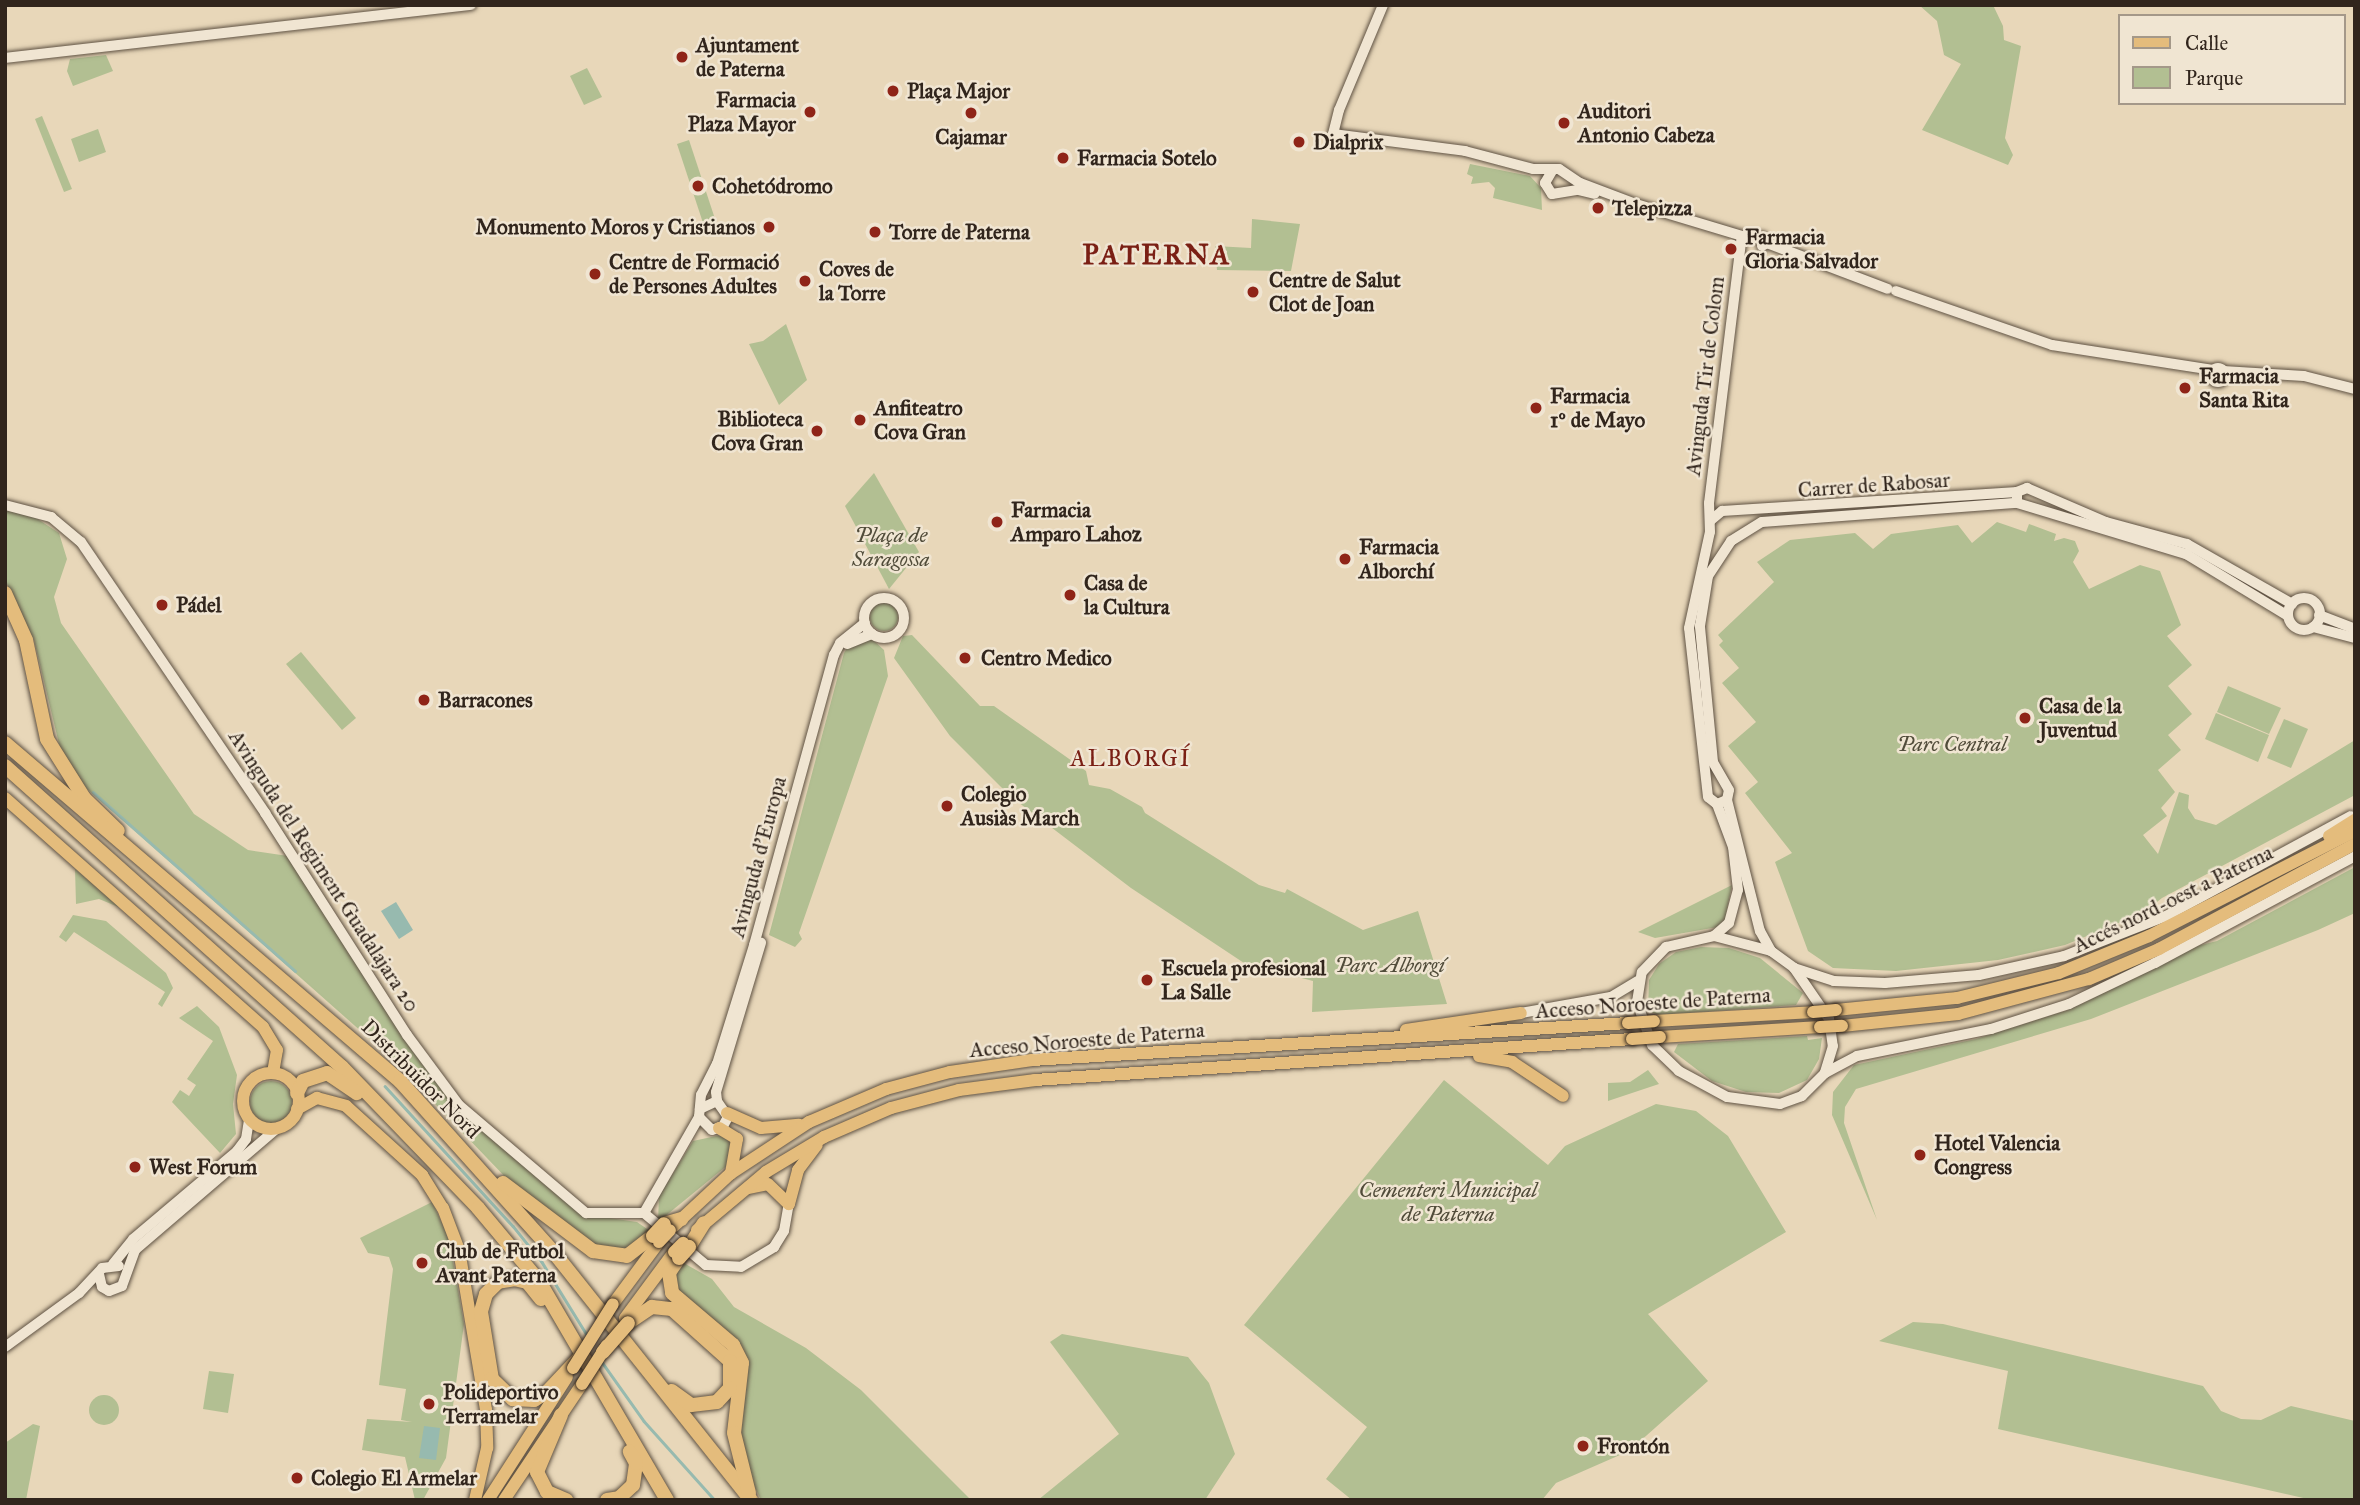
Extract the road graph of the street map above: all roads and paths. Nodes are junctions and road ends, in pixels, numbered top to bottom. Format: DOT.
graph roads {
  1 [pos="471,5"];
  2 [pos="1383,5"];
  3 [pos="5,58"];
  4 [pos="1533,169"];
  5 [pos="1552,171"];
  6 [pos="1570,177"];
  7 [pos="1545,183"];
  8 [pos="1569,190"];
  9 [pos="1636,204"];
  10 [pos="1742,236"];
  11 [pos="2355,389"];
  12 [pos="2034,494"];
  13 [pos="2017,498"];
  14 [pos="5,505"];
  15 [pos="2031,507"];
  16 [pos="1734,514"];
  17 [pos="1710,526"];
  18 [pos="1735,538"];
  19 [pos="2187,549"];
  20 [pos="5,593"];
  21 [pos="2292,604"];
  22 [pos="2319,615"];
  23 [pos="2288,616"];
  24 [pos="864,623"];
  25 [pos="2313,627"];
  26 [pos="2355,629"];
  27 [pos="872,634"];
  28 [pos="2355,638"];
  29 [pos="5,743"];
  30 [pos="5,766"];
  31 [pos="1721,783"];
  32 [pos="1709,789"];
  33 [pos="5,798"];
  34 [pos="1722,802"];
  35 [pos="2355,814"];
  36 [pos="2355,821"];
  37 [pos="2355,831"];
  38 [pos="2353,848"];
  39 [pos="149,866"];
  40 [pos="2183,919"];
  41 [pos="1714,936"];
  42 [pos="1771,951"];
  43 [pos="1794,968"];
  44 [pos="1638,981"];
  45 [pos="1836,1010"];
  46 [pos="1521,1013"];
  47 [pos="1842,1026"];
  48 [pos="1295,1044"];
  49 [pos="1423,1053"];
  50 [pos="273,1073"];
  51 [pos="1825,1073"];
  52 [pos="297,1093"];
  53 [pos="1563,1096"];
  54 [pos="717,1101"];
  55 [pos="297,1110"];
  56 [pos="388,1112"];
  57 [pos="727,1112"];
  58 [pos="700,1113"];
  59 [pos="249,1119"];
  60 [pos="437,1121"];
  61 [pos="809,1122"];
  62 [pos="276,1129"];
  63 [pos="714,1129"];
  64 [pos="824,1137"];
  65 [pos="687,1139"];
  66 [pos="730,1174"];
  67 [pos="744,1189"];
  68 [pos="789,1204"];
  69 [pos="644,1213"];
  70 [pos="704,1223"];
  71 [pos="672,1224"];
  72 [pos="656,1239"];
  73 [pos="681,1250"];
  74 [pos="113,1264"];
  75 [pos="124,1271"];
  76 [pos="99,1274"];
  77 [pos="102,1287"];
  78 [pos="79,1293"];
  79 [pos="558,1314"];
  80 [pos="626,1320"];
  81 [pos="623,1340"];
  82 [pos="5,1347"];
  83 [pos="603,1352"];
  84 [pos="574,1363"];
  85 [pos="613,1409"];
  86 [pos="561,1415"];
  87 [pos="475,1500"];
  88 [pos="488,1500"];
  89 [pos="504,1500"];
  90 [pos="566,1500"];
  91 [pos="607,1500"];
  92 [pos="667,1500"];
  93 [pos="751,1500"];
  1 -- 3 [label="street"];
  2 -- 4 [label="street"];
  4 -- 5 [label="street"];
  4 -- 7 [label="street"];
  5 -- 6 [label="street"];
  5 -- 7 [label="street"];
  6 -- 8 [label="street"];
  6 -- 9 [label="street"];
  7 -- 8 [label="street"];
  8 -- 9 [label="street"];
  9 -- 10 [label="street"];
  10 -- 11 [label="street"];
  10 -- 17 [label="street, Avinguda Tir de Colom"];
  12 -- 13 [label="street"];
  12 -- 15 [label="street"];
  12 -- 19 [label="street"];
  13 -- 15 [label="street"];
  13 -- 16 [label="street, Carrer de Rabosar"];
  13 -- 18 [label="street, Carrer de Rabosar"];
  14 -- 69 [label="street, Avinguda del Regiment Guadalajara 20"];
  15 -- 19 [label="street"];
  16 -- 17 [label="street"];
  16 -- 18 [label="street"];
  17 -- 18 [label="street"];
  17 -- 32 [label="street, Avinguda Tir de Colom"];
  18 -- 31 [label="street"];
  19 -- 21 [label="street"];
  19 -- 23 [label="street"];
  20 -- 39 [label="highway"];
  21 -- 22 [label="street"];
  21 -- 23 [label="street"];
  22 -- 25 [label="street"];
  22 -- 26 [label="street"];
  23 -- 25 [label="street"];
  24 -- 27 [label="street"];
  24 -- 27 [label="street"];
  24 -- 58 [label="street, Avinguda d'Europa"];
  25 -- 28 [label="street"];
  27 -- 54 [label="street, Avinguda d'Europa"];
  29 -- 39 [label="highway, Distribuïdor Nord"];
  30 -- 56 [label="highway"];
  31 -- 32 [label="street"];
  31 -- 34 [label="street"];
  32 -- 34 [label="street"];
  33 -- 50 [label="main road"];
  34 -- 41 [label="street"];
  34 -- 42 [label="street"];
  35 -- 43 [label="street"];
  36 -- 40 [label="main road"];
  37 -- 40 [label="main road, Accés nord-oest a Paterna"];
  38 -- 47 [label="main road, Accés nord-oest a Paterna"];
  38 -- 51 [label="street"];
  39 -- 60 [label="highway, Distribuïdor Nord"];
  40 -- 45 [label="main road, Accés nord-oest a Paterna"];
  41 -- 42 [label="street"];
  41 -- 44 [label="street"];
  42 -- 43 [label="street"];
  43 -- 51 [label="street"];
  44 -- 46 [label="street"];
  44 -- 51 [label="street"];
  45 -- 48 [label="main road, Acceso Noroeste de Paterna, bridge"];
  46 -- 48 [label="main road"];
  47 -- 49 [label="main road, Acceso Noroeste de Paterna, bridge"];
  48 -- 61 [label="main road, Acceso Noroeste de Paterna"];
  49 -- 53 [label="main road"];
  49 -- 64 [label="main road, Acceso Noroeste de Paterna"];
  50 -- 52 [label="main road"];
  50 -- 59 [label="main road"];
  52 -- 55 [label="main road"];
  52 -- 56 [label="highway"];
  54 -- 57 [label="street"];
  54 -- 58 [label="street"];
  55 -- 62 [label="main road"];
  55 -- 87 [label="main road"];
  56 -- 79 [label="highway"];
  57 -- 61 [label="main road"];
  57 -- 63 [label="street"];
  58 -- 63 [label="street"];
  58 -- 65 [label="street, Avinguda d'Europa"];
  59 -- 62 [label="main road"];
  59 -- 74 [label="street"];
  60 -- 72 [label="highway"];
  60 -- 81 [label="highway, Distribuïdor Nord"];
  61 -- 66 [label="main road, Acceso Noroeste de Paterna"];
  62 -- 75 [label="street"];
  63 -- 65 [label="street"];
  63 -- 66 [label="main road"];
  64 -- 67 [label="main road, Acceso Noroeste de Paterna"];
  64 -- 68 [label="main road"];
  65 -- 69 [label="street, Avinguda d'Europa"];
  66 -- 71 [label="main road, Acceso Noroeste de Paterna"];
  67 -- 68 [label="main road"];
  67 -- 70 [label="main road, Acceso Noroeste de Paterna"];
  68 -- 69 [label="street"];
  70 -- 73 [label="highway"];
  71 -- 72 [label="highway, bridge"];
  72 -- 84 [label="main road, bridge"];
  73 -- 80 [label="main road"];
  73 -- 93 [label="highway"];
  74 -- 75 [label="street"];
  74 -- 76 [label="street"];
  75 -- 77 [label="street"];
  76 -- 77 [label="street"];
  76 -- 78 [label="street"];
  77 -- 78 [label="street"];
  78 -- 82 [label="street"];
  79 -- 84 [label="highway"];
  79 -- 85 [label="highway"];
  80 -- 81 [label="highway"];
  80 -- 83 [label="highway, bridge"];
  81 -- 93 [label="highway, Distribuïdor Nord"];
  83 -- 86 [label="main road, bridge"];
  84 -- 88 [label="main road"];
  85 -- 91 [label="highway"];
  85 -- 92 [label="highway"];
  86 -- 89 [label="main road"];
  86 -- 90 [label="highway"];
}
